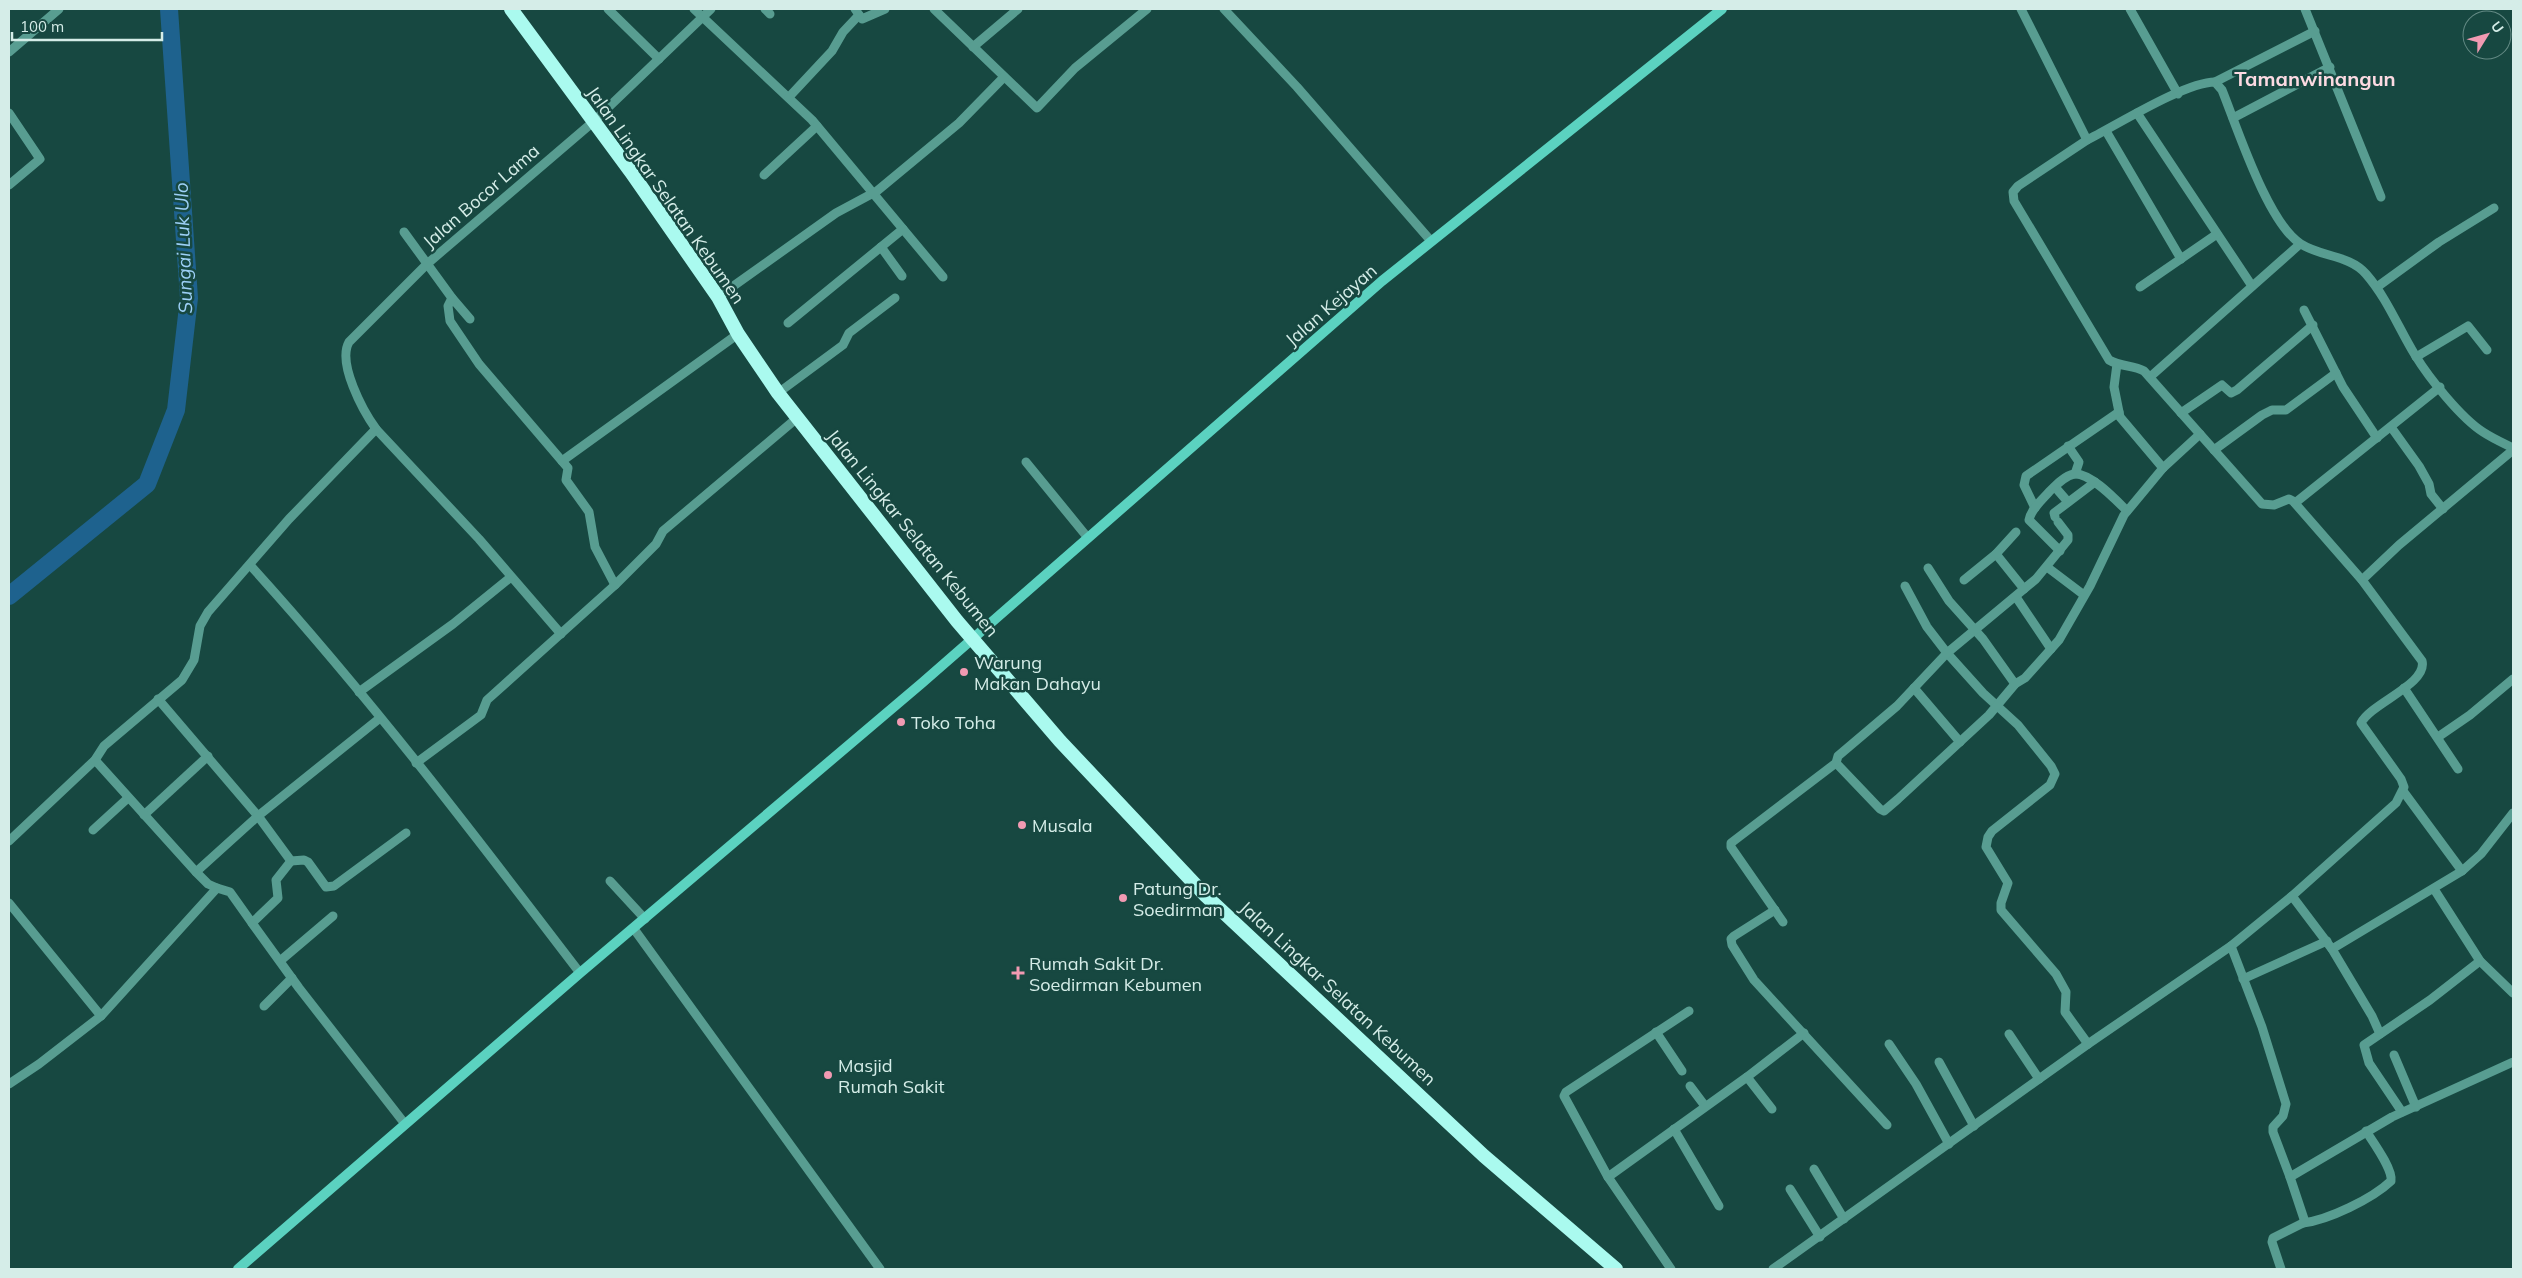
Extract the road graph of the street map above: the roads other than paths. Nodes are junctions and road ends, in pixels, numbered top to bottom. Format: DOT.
graph roads {
  1 [pos="58,9"];
  2 [pos="511,9"];
  3 [pos="608,9"];
  4 [pos="694,9"];
  5 [pos="711,9"];
  6 [pos="885,9"];
  7 [pos="934,9"];
  8 [pos="1018,9"];
  9 [pos="1147,9"];
  10 [pos="1224,9"];
  11 [pos="1722,9"];
  12 [pos="2021,9"];
  13 [pos="2130,9"];
  14 [pos="2305,9"];
  15 [pos="857,12"];
  16 [pos="702,17"];
  17 [pos="2315,31"];
  18 [pos="973,47"];
  19 [pos="9,52"];
  20 [pos="659,59"];
  21 [pos="2330,67"];
  22 [pos="1004,77"];
  23 [pos="2215,82"];
  24 [pos="2178,94"];
  25 [pos="789,97"];
  26 [pos="9,113"];
  27 [pos="2137,113"];
  28 [pos="2233,118"];
  29 [pos="593,122"];
  30 [pos="817,126"];
  31 [pos="2106,131"];
  32 [pos="2087,140"];
  33 [pos="764,175"];
  34 [pos="9,185"];
  35 [pos="875,193"];
  36 [pos="2381,196"];
  37 [pos="2494,208"];
  38 [pos="903,229"];
  39 [pos="404,232"];
  40 [pos="2218,234"];
  41 [pos="1431,241"];
  42 [pos="2300,244"];
  43 [pos="881,247"];
  44 [pos="2181,259"];
  45 [pos="427,264"];
  46 [pos="902,276"];
  47 [pos="943,277"];
  48 [pos="2140,286"];
  49 [pos="2252,286"];
  50 [pos="2377,288"];
  51 [pos="718,297"];
  52 [pos="452,298"];
  53 [pos="895,298"];
  54 [pos="2304,310"];
  55 [pos="470,319"];
  56 [pos="788,322"];
  57 [pos="2313,326"];
  58 [pos="738,334"];
  59 [pos="2487,350"];
  60 [pos="2416,356"];
  61 [pos="2117,364"];
  62 [pos="2336,373"];
  63 [pos="2150,377"];
  64 [pos="2440,387"];
  65 [pos="778,393"];
  66 [pos="2119,412"];
  67 [pos="2182,414"];
  68 [pos="797,418"];
  69 [pos="2392,427"];
  70 [pos="376,429"];
  71 [pos="2200,434"];
  72 [pos="2377,438"];
  73 [pos="2068,446"];
  74 [pos="2513,449"];
  75 [pos="2214,450"];
  76 [pos="562,461"];
  77 [pos="1026,462"];
  78 [pos="2163,468"];
  79 [pos="2075,474"];
  80 [pos="2095,482"];
  81 [pos="2054,487"];
  82 [pos="2068,502"];
  83 [pos="2295,503"];
  84 [pos="2034,508"];
  85 [pos="2443,509"];
  86 [pos="2127,511"];
  87 [pos="2016,532"];
  88 [pos="1088,538"];
  89 [pos="2060,551"];
  90 [pos="1996,554"];
  91 [pos="250,565"];
  92 [pos="2047,567"];
  93 [pos="1928,568"];
  94 [pos="511,576"];
  95 [pos="1964,580"];
  96 [pos="2362,580"];
  97 [pos="615,585"];
  98 [pos="1905,586"];
  99 [pos="2024,589"];
  100 [pos="2084,595"];
  101 [pos="2016,596"];
  102 [pos="1975,630"];
  103 [pos="561,634"];
  104 [pos="972,639"];
  105 [pos="2051,649"];
  106 [pos="1947,653"];
  107 [pos="2513,679"];
  108 [pos="2015,684"];
  109 [pos="1914,688"];
  110 [pos="2404,688"];
  111 [pos="358,692"];
  112 [pos="158,699"];
  113 [pos="1998,706"];
  114 [pos="380,718"];
  115 [pos="2438,737"];
  116 [pos="1960,742"];
  117 [pos="208,756"];
  118 [pos="95,760"];
  119 [pos="1836,763"];
  120 [pos="416,764"];
  121 [pos="2458,770"];
  122 [pos="2403,791"];
  123 [pos="128,798"];
  124 [pos="2513,813"];
  125 [pos="144,815"];
  126 [pos="258,816"];
  127 [pos="93,830"];
  128 [pos="406,833"];
  129 [pos="9,841"];
  130 [pos="287,856"];
  131 [pos="2462,871"];
  132 [pos="196,872"];
  133 [pos="610,881"];
  134 [pos="217,888"];
  135 [pos="2434,889"];
  136 [pos="2292,896"];
  137 [pos="9,903"];
  138 [pos="1775,910"];
  139 [pos="333,916"];
  140 [pos="645,919"];
  141 [pos="1783,922"];
  142 [pos="252,923"];
  143 [pos="634,929"];
  144 [pos="2327,941"];
  145 [pos="2232,946"];
  146 [pos="2332,949"];
  147 [pos="280,961"];
  148 [pos="2480,961"];
  149 [pos="580,973"];
  150 [pos="292,978"];
  151 [pos="2243,979"];
  152 [pos="2512,988"];
  153 [pos="264,1006"];
  154 [pos="1689,1011"];
  155 [pos="101,1016"];
  156 [pos="1656,1032"];
  157 [pos="1804,1033"];
  158 [pos="2009,1034"];
  159 [pos="2380,1034"];
  160 [pos="1889,1044"];
  161 [pos="2088,1044"];
  162 [pos="2394,1055"];
  163 [pos="1939,1062"];
  164 [pos="2513,1063"];
  165 [pos="1682,1071"];
  166 [pos="1747,1077"];
  167 [pos="2039,1080"];
  168 [pos="9,1084"];
  169 [pos="1690,1086"];
  170 [pos="1705,1106"];
  171 [pos="2416,1107"];
  172 [pos="1772,1109"];
  173 [pos="2402,1112"];
  174 [pos="405,1124"];
  175 [pos="1887,1125"];
  176 [pos="1974,1126"];
  177 [pos="1674,1129"];
  178 [pos="2366,1131"];
  179 [pos="1949,1144"];
  180 [pos="1814,1169"];
  181 [pos="1608,1177"];
  182 [pos="2290,1177"];
  183 [pos="1790,1189"];
  184 [pos="1719,1206"];
  185 [pos="1844,1219"];
  186 [pos="2303,1223"];
  187 [pos="1820,1237"];
  188 [pos="238,1269"];
  189 [pos="880,1269"];
  190 [pos="1616,1269"];
  191 [pos="1671,1269"];
  192 [pos="1773,1269"];
  193 [pos="2281,1269"];
  1 -- 19 [label="street"];
  2 -- 29 [label="highway, Jalan Lingkar Selatan Kebumen"];
  3 -- 20 [label="street"];
  4 -- 16 [label="street"];
  5 -- 16 [label="street, Jalan Bocor Lama"];
  6 -- 15 [label="street"];
  7 -- 18 [label="street"];
  8 -- 18 [label="street"];
  9 -- 22 [label="street"];
  10 -- 41 [label="street"];
  11 -- 41 [label="main road, Jalan Kejayan"];
  12 -- 32 [label="street"];
  13 -- 24 [label="street"];
  14 -- 17 [label="street"];
  15 -- 25 [label="street"];
  16 -- 20 [label="street, Jalan Bocor Lama"];
  16 -- 25 [label="street"];
  17 -- 21 [label="street"];
  17 -- 23 [label="street"];
  18 -- 22 [label="street"];
  20 -- 29 [label="street, Jalan Bocor Lama"];
  21 -- 28 [label="street"];
  21 -- 36 [label="street"];
  22 -- 35 [label="street"];
  23 -- 24 [label="street"];
  23 -- 28 [label="street"];
  24 -- 27 [label="street"];
  25 -- 30 [label="street"];
  26 -- 34 [label="street"];
  27 -- 31 [label="street"];
  27 -- 40 [label="street"];
  28 -- 42 [label="street"];
  29 -- 45 [label="street, Jalan Bocor Lama"];
  29 -- 51 [label="highway, Jalan Lingkar Selatan Kebumen"];
  30 -- 33 [label="street"];
  30 -- 35 [label="street"];
  31 -- 32 [label="street"];
  31 -- 44 [label="street"];
  32 -- 61 [label="street"];
  35 -- 38 [label="street"];
  35 -- 51 [label="street"];
  37 -- 50 [label="street"];
  38 -- 43 [label="street"];
  38 -- 47 [label="street"];
  39 -- 45 [label="street"];
  40 -- 44 [label="street"];
  40 -- 49 [label="street"];
  41 -- 88 [label="main road, Jalan Kejayan"];
  42 -- 49 [label="street"];
  42 -- 50 [label="street"];
  43 -- 46 [label="street"];
  43 -- 56 [label="street"];
  44 -- 48 [label="street"];
  45 -- 52 [label="street"];
  45 -- 70 [label="street, Jalan Bocor Lama"];
  49 -- 63 [label="street"];
  50 -- 60 [label="street"];
  51 -- 58 [label="highway, Jalan Lingkar Selatan Kebumen"];
  52 -- 55 [label="street"];
  52 -- 76 [label="street"];
  53 -- 65 [label="street"];
  54 -- 57 [label="street"];
  57 -- 62 [label="street"];
  57 -- 67 [label="street"];
  58 -- 65 [label="highway, Jalan Lingkar Selatan Kebumen"];
  58 -- 76 [label="street"];
  59 -- 60 [label="street"];
  60 -- 64 [label="street"];
  61 -- 63 [label="street"];
  61 -- 66 [label="street"];
  62 -- 72 [label="street"];
  62 -- 75 [label="street"];
  63 -- 67 [label="street"];
  64 -- 69 [label="street"];
  64 -- 74 [label="street"];
  65 -- 68 [label="highway, Jalan Lingkar Selatan Kebumen"];
  66 -- 73 [label="street"];
  66 -- 78 [label="street"];
  67 -- 71 [label="street"];
  68 -- 97 [label="street"];
  68 -- 104 [label="highway, Jalan Lingkar Selatan Kebumen"];
  69 -- 72 [label="street"];
  69 -- 85 [label="street"];
  70 -- 91 [label="street"];
  70 -- 94 [label="street"];
  71 -- 75 [label="street"];
  71 -- 78 [label="street"];
  72 -- 83 [label="street"];
  73 -- 79 [label="street"];
  73 -- 84 [label="street"];
  74 -- 85 [label="street"];
  75 -- 83 [label="street"];
  76 -- 97 [label="street"];
  77 -- 88 [label="street"];
  78 -- 86 [label="street"];
  79 -- 80 [label="street"];
  79 -- 81 [label="street"];
  80 -- 82 [label="street"];
  80 -- 86 [label="street"];
  81 -- 82 [label="street"];
  81 -- 84 [label="street"];
  82 -- 89 [label="street"];
  83 -- 96 [label="street"];
  84 -- 89 [label="street"];
  85 -- 96 [label="street"];
  86 -- 100 [label="street"];
  87 -- 90 [label="street"];
  88 -- 104 [label="main road, Jalan Kejayan"];
  89 -- 92 [label="street"];
  90 -- 95 [label="street"];
  90 -- 99 [label="street"];
  91 -- 111 [label="street"];
  91 -- 112 [label="street"];
  92 -- 99 [label="street"];
  92 -- 100 [label="street"];
  93 -- 102 [label="street"];
  94 -- 103 [label="street"];
  94 -- 111 [label="street"];
  96 -- 110 [label="street"];
  97 -- 103 [label="street"];
  98 -- 106 [label="street"];
  99 -- 101 [label="street"];
  100 -- 105 [label="street"];
  101 -- 102 [label="street"];
  101 -- 105 [label="street"];
  102 -- 106 [label="street"];
  102 -- 108 [label="street"];
  103 -- 120 [label="street"];
  104 -- 140 [label="main road, Jalan Kejayan"];
  104 -- 190 [label="highway, Jalan Lingkar Selatan Kebumen"];
  105 -- 108 [label="street"];
  106 -- 109 [label="street"];
  106 -- 113 [label="street"];
  107 -- 115 [label="street"];
  108 -- 113 [label="street"];
  109 -- 116 [label="street"];
  109 -- 119 [label="street"];
  110 -- 115 [label="street"];
  110 -- 122 [label="street"];
  111 -- 114 [label="street"];
  112 -- 117 [label="street"];
  112 -- 118 [label="street"];
  113 -- 116 [label="street"];
  113 -- 161 [label="street"];
  114 -- 120 [label="street"];
  114 -- 126 [label="street"];
  115 -- 121 [label="street"];
  116 -- 119 [label="street"];
  117 -- 125 [label="street"];
  117 -- 126 [label="street"];
  118 -- 123 [label="street"];
  118 -- 129 [label="street"];
  119 -- 138 [label="street"];
  120 -- 149 [label="street"];
  122 -- 131 [label="street"];
  122 -- 136 [label="street"];
  123 -- 125 [label="street"];
  123 -- 127 [label="street"];
  124 -- 131 [label="street"];
  125 -- 132 [label="street"];
  126 -- 130 [label="street"];
  126 -- 132 [label="street"];
  128 -- 130 [label="street"];
  130 -- 142 [label="street"];
  131 -- 135 [label="street"];
  132 -- 134 [label="street"];
  133 -- 140 [label="street"];
  134 -- 142 [label="street"];
  134 -- 155 [label="street"];
  135 -- 146 [label="street"];
  135 -- 148 [label="street"];
  136 -- 144 [label="street"];
  136 -- 145 [label="street"];
  137 -- 155 [label="street"];
  138 -- 141 [label="street"];
  138 -- 157 [label="street"];
  139 -- 147 [label="street"];
  140 -- 143 [label="main road, Jalan Kejayan"];
  142 -- 147 [label="street"];
  143 -- 149 [label="main road, Jalan Kejayan"];
  143 -- 189 [label="street"];
  144 -- 146 [label="street"];
  144 -- 151 [label="street"];
  145 -- 151 [label="street"];
  145 -- 161 [label="street"];
  146 -- 159 [label="street"];
  147 -- 150 [label="street"];
  148 -- 152 [label="street"];
  148 -- 159 [label="street"];
  149 -- 174 [label="main road, Jalan Kejayan"];
  150 -- 153 [label="street"];
  150 -- 174 [label="street"];
  151 -- 182 [label="street"];
  154 -- 156 [label="street"];
  155 -- 168 [label="street"];
  156 -- 165 [label="street"];
  156 -- 181 [label="street"];
  157 -- 166 [label="street"];
  157 -- 175 [label="street"];
  158 -- 167 [label="street"];
  159 -- 173 [label="street"];
  160 -- 179 [label="street"];
  161 -- 167 [label="street"];
  162 -- 171 [label="street"];
  163 -- 176 [label="street"];
  164 -- 171 [label="street"];
  166 -- 170 [label="street"];
  166 -- 172 [label="street"];
  167 -- 176 [label="street"];
  169 -- 170 [label="street"];
  170 -- 177 [label="street"];
  171 -- 173 [label="street"];
  173 -- 178 [label="street"];
  174 -- 188 [label="main road, Jalan Kejayan"];
  176 -- 179 [label="street"];
  177 -- 181 [label="street"];
  177 -- 184 [label="street"];
  178 -- 182 [label="street"];
  178 -- 186 [label="street"];
  179 -- 185 [label="street"];
  180 -- 185 [label="street"];
  181 -- 191 [label="street"];
  182 -- 186 [label="street"];
  183 -- 187 [label="street"];
  185 -- 187 [label="street"];
  186 -- 193 [label="street"];
  187 -- 192 [label="street"];
}
